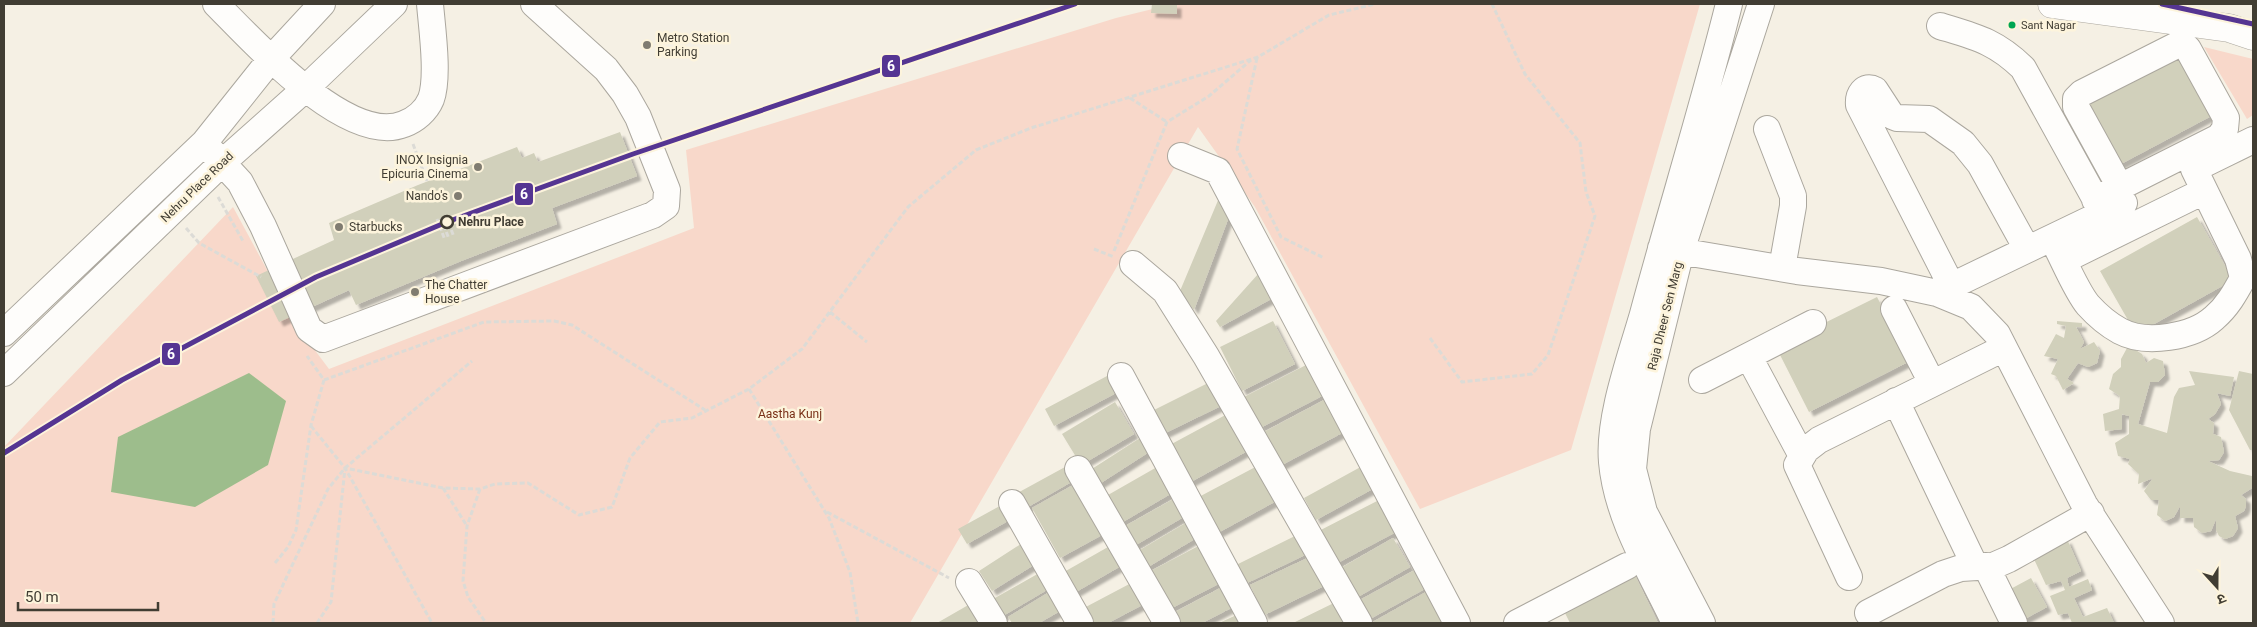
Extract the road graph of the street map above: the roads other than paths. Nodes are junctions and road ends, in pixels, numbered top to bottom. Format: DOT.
graph roads {
  1 [pos="216,4"];
  2 [pos="322,4"];
  3 [pos="394,4"];
  4 [pos="430,4"];
  5 [pos="534,4"];
  6 [pos="1729,4"];
  7 [pos="1760,4"];
  8 [pos="2052,4"];
  9 [pos="1940,26"];
  10 [pos="2253,36"];
  11 [pos="271,59"];
  12 [pos="305,89"];
  13 [pos="1767,129"];
  14 [pos="2253,140"];
  15 [pos="204,143"];
  16 [pos="1181,156"];
  17 [pos="215,170"];
  18 [pos="2199,180"];
  19 [pos="2120,188"];
  20 [pos="2099,206"];
  21 [pos="2027,249"];
  22 [pos="2058,249"];
  23 [pos="1671,250"];
  24 [pos="1122,260"];
  25 [pos="1782,268"];
  26 [pos="1944,289"];
  27 [pos="1894,309"];
  28 [pos="1813,324"];
  29 [pos="4,333"];
  30 [pos="2004,348"];
  31 [pos="1750,357"];
  32 [pos="6,366"];
  33 [pos="1121,376"];
  34 [pos="1702,380"];
  35 [pos="1932,384"];
  36 [pos="1896,401"];
  37 [pos="1802,456"];
  38 [pos="1078,470"];
  39 [pos="1012,503"];
  40 [pos="2091,514"];
  41 [pos="1627,566"];
  42 [pos="1980,566"];
  43 [pos="1849,577"];
  44 [pos="960,581"];
  45 [pos="1868,613"];
  46 [pos="1535,619"];
  47 [pos="994,623"];
  48 [pos="1080,623"];
  49 [pos="1167,623"];
  50 [pos="1254,623"];
  51 [pos="1359,623"];
  52 [pos="1457,623"];
  53 [pos="1675,623"];
  54 [pos="1702,623"];
  55 [pos="2014,623"];
  56 [pos="2161,623"];
  1 -- 11 [label="street"];
  2 -- 11 [label="street"];
  3 -- 12 [label="street, Nehru Place Road"];
  4 -- 12 [label="street"];
  5 -- 17 [label="street"];
  6 -- 23 [label="street, Raja Dheer Sen Marg"];
  7 -- 23 [label="street, Raja Dheer Sen Marg"];
  8 -- 10 [label="main road"];
  9 -- 20 [label="street"];
  11 -- 12 [label="street"];
  11 -- 15 [label="street"];
  12 -- 17 [label="street, Nehru Place Road"];
  13 -- 25 [label="street"];
  14 -- 18 [label="street"];
  15 -- 17 [label="street"];
  15 -- 29 [label="street"];
  16 -- 52 [label="street"];
  17 -- 32 [label="street, Nehru Place Road"];
  18 -- 20 [label="street"];
  18 -- 22 [label="street"];
  18 -- 22 [label="street"];
  19 -- 19 [label="street"];
  19 -- 20 [label="street"];
  20 -- 22 [label="street"];
  21 -- 22 [label="street"];
  21 -- 26 [label="street"];
  21 -- 26 [label="street"];
  23 -- 25 [label="street"];
  23 -- 53 [label="street, Raja Dheer Sen Marg"];
  23 -- 54 [label="street, Raja Dheer Sen Marg"];
  24 -- 51 [label="street"];
  25 -- 26 [label="street"];
  26 -- 30 [label="street"];
  27 -- 35 [label="street"];
  28 -- 31 [label="street"];
  30 -- 35 [label="street"];
  30 -- 40 [label="street"];
  31 -- 34 [label="street"];
  31 -- 37 [label="street"];
  33 -- 50 [label="street"];
  35 -- 36 [label="street"];
  36 -- 37 [label="street"];
  36 -- 42 [label="street"];
  37 -- 43 [label="street"];
  38 -- 49 [label="street"];
  39 -- 48 [label="street"];
  40 -- 42 [label="street"];
  40 -- 56 [label="street"];
  41 -- 46 [label="street"];
  42 -- 45 [label="street"];
  42 -- 55 [label="street"];
  44 -- 47 [label="street"];
}
